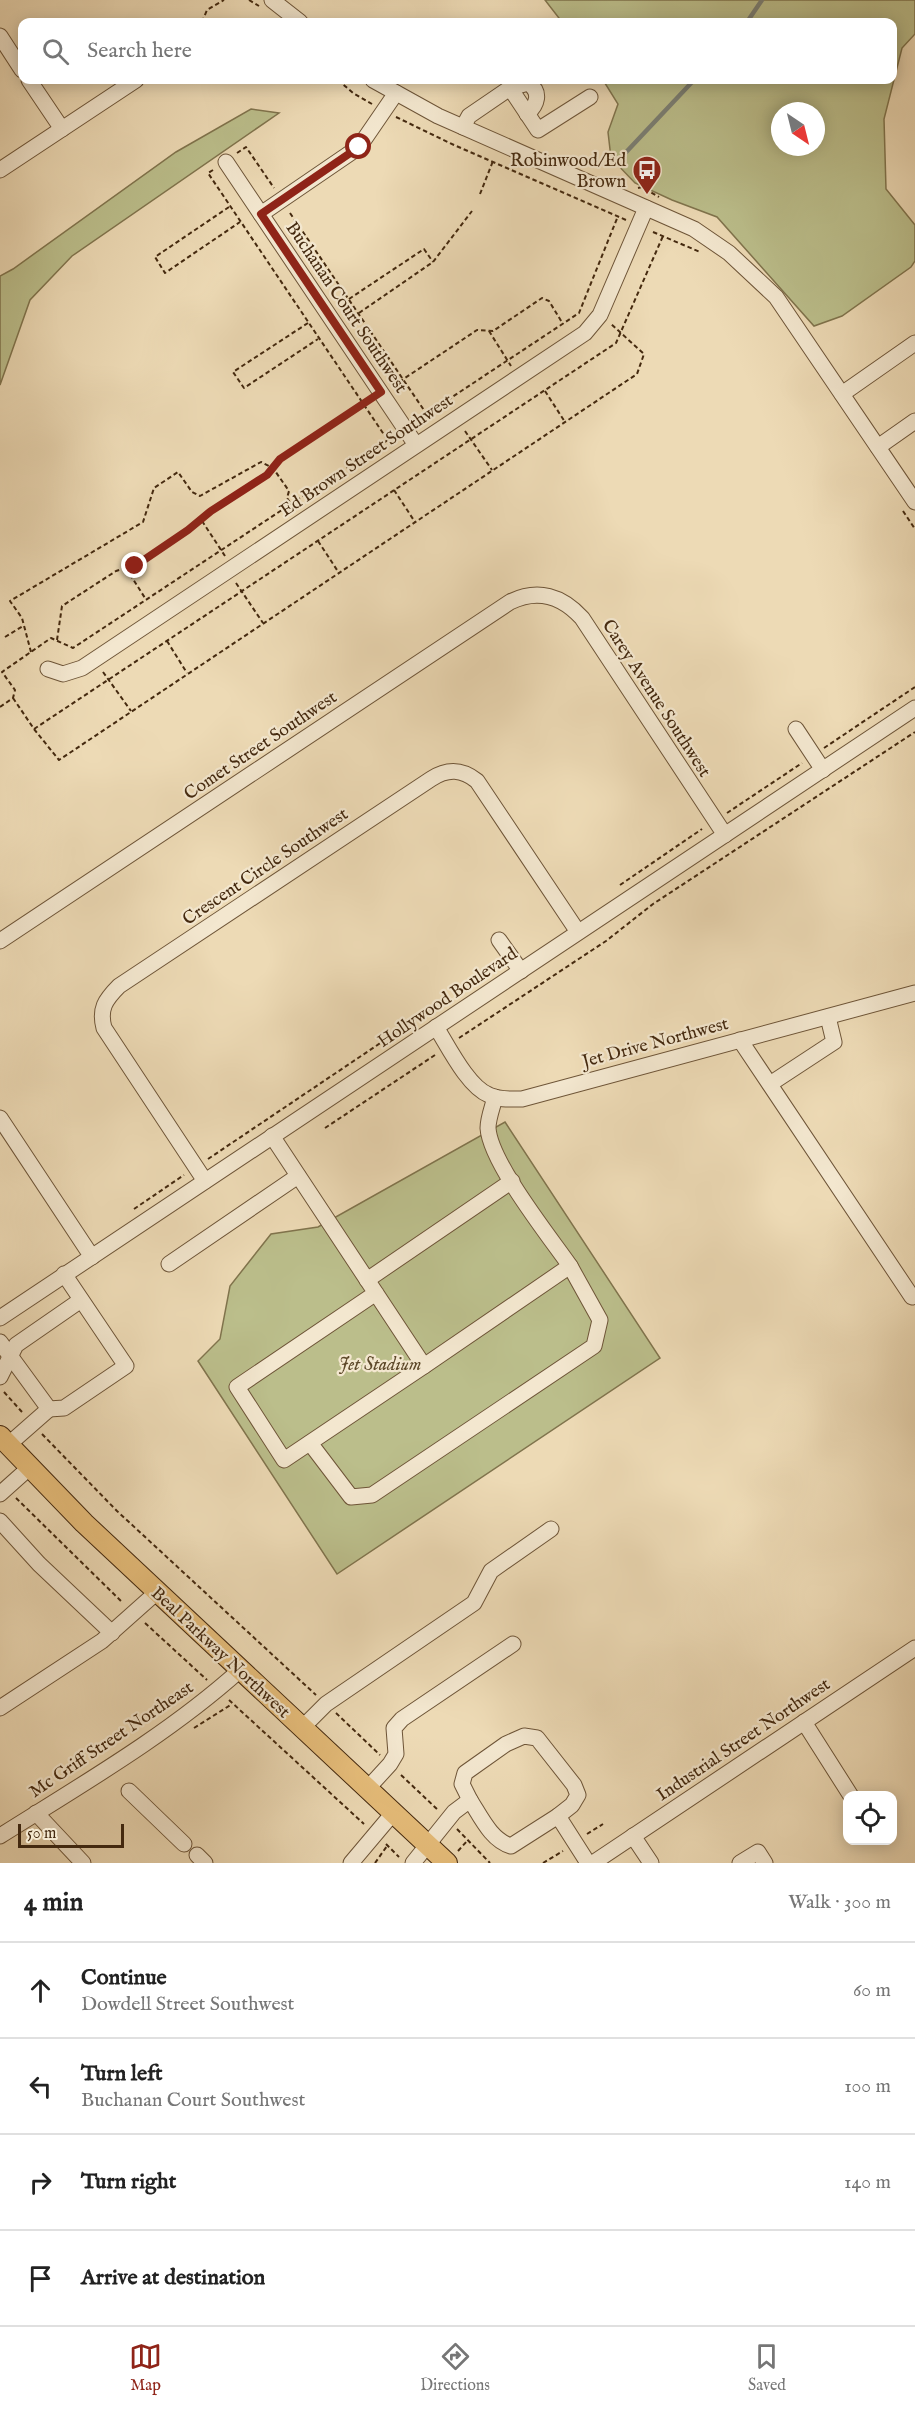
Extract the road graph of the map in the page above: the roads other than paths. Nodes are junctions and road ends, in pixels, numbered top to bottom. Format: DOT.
graph roads {
  1 [pos="272,0"];
  2 [pos="295,18"];
  3 [pos="0,36"];
  4 [pos="18,64"];
  5 [pos="32,84"];
  6 [pos="130,84"];
  7 [pos="380,84"];
  8 [pos="524,84"];
  9 [pos="530,84"];
  10 [pos="396,93"];
  11 [pos="590,97"];
  12 [pos="463,127"];
  13 [pos="62,129"];
  14 [pos="226,162"];
  15 [pos="0,170"];
  16 [pos="646,208"];
  17 [pos="261,214"];
  18 [pos="915,343"];
  19 [pos="842,394"];
  20 [pos="915,421"];
  21 [pos="416,445"];
  22 [pos="878,447"];
  23 [pos="911,500"];
  24 [pos="546,595"];
  25 [pos="48,669"];
  26 [pos="915,708"];
  27 [pos="796,729"];
  28 [pos="823,770"];
  29 [pos="724,835"];
  30 [pos="579,932"];
  31 [pos="499,940"];
  32 [pos="0,941"];
  33 [pos="521,971"];
  34 [pos="915,993"];
  35 [pos="828,1017"];
  36 [pos="436,1028"];
  37 [pos="740,1040"];
  38 [pos="770,1084"];
  39 [pos="495,1097"];
  40 [pos="0,1118"];
  41 [pos="272,1136"];
  42 [pos="298,1176"];
  43 [pos="205,1181"];
  44 [pos="512,1181"];
  45 [pos="92,1257"];
  46 [pos="169,1264"];
  47 [pos="570,1266"];
  48 [pos="64,1275"];
  49 [pos="367,1280"];
  50 [pos="376,1293"];
  51 [pos="912,1297"];
  52 [pos="81,1299"];
  53 [pos="0,1318"];
  54 [pos="0,1342"];
  55 [pos="10,1356"];
  56 [pos="424,1366"];
  57 [pos="0,1377"];
  58 [pos="49,1409"];
  59 [pos="4,1440"];
  60 [pos="310,1443"];
  61 [pos="29,1468"];
  62 [pos="3,1491"];
  63 [pos="0,1521"];
  64 [pos="551,1529"];
  65 [pos="157,1592"];
  66 [pos="112,1633"];
  67 [pos="513,1644"];
  68 [pos="915,1648"];
  69 [pos="240,1670"];
  70 [pos="0,1708"];
  71 [pos="804,1722"];
  72 [pos="303,1727"];
  73 [pos="368,1788"];
  74 [pos="129,1791"];
  75 [pos="848,1791"];
  76 [pos="470,1800"];
  77 [pos="394,1812"];
  78 [pos="36,1813"];
  79 [pos="558,1816"];
  80 [pos="0,1836"];
  81 [pos="633,1836"];
  82 [pos="184,1844"];
  83 [pos="428,1845"];
  84 [pos="83,1863"];
  85 [pos="351,1863"];
  86 [pos="413,1863"];
  87 [pos="447,1863"];
  88 [pos="591,1863"];
  89 [pos="651,1863"];
  90 [pos="740,1863"];
  91 [pos="765,1863"];
  1 -- 2 [label="street"];
  3 -- 4 [label="street"];
  5 -- 13 [label="street"];
  6 -- 13 [label="street"];
  7 -- 10 [label="street"];
  8 -- 12 [label="street"];
  9 -- 11 [label="street"];
  10 -- 12 [label="street"];
  10 -- 17 [label="street"];
  12 -- 16 [label="street"];
  13 -- 15 [label="street"];
  14 -- 17 [label="street, Buchanan Court Southwest"];
  16 -- 19 [label="street"];
  16 -- 21 [label="street, Ed Brown Street Southwest"];
  17 -- 21 [label="street, Buchanan Court Southwest"];
  18 -- 19 [label="street"];
  19 -- 22 [label="street"];
  20 -- 22 [label="street"];
  21 -- 25 [label="street, Ed Brown Street Southwest"];
  22 -- 23 [label="street"];
  24 -- 29 [label="street, Carey Avenue Southwest"];
  24 -- 32 [label="street, Comet Street Southwest"];
  26 -- 28 [label="street, Hollywood Boulevard"];
  27 -- 28 [label="street"];
  28 -- 29 [label="street, Hollywood Boulevard"];
  29 -- 30 [label="street, Hollywood Boulevard"];
  30 -- 33 [label="street, Hollywood Boulevard"];
  30 -- 43 [label="street, Crescent Circle Southwest"];
  31 -- 33 [label="street"];
  33 -- 36 [label="street, Hollywood Boulevard"];
  34 -- 35 [label="street, Jet Drive Northwest"];
  35 -- 37 [label="street, Jet Drive Northwest"];
  35 -- 38 [label="street"];
  36 -- 39 [label="street"];
  36 -- 41 [label="street, Hollywood Boulevard"];
  37 -- 38 [label="street"];
  37 -- 39 [label="street, Jet Drive Northwest"];
  38 -- 51 [label="street"];
  39 -- 44 [label="street"];
  40 -- 45 [label="street"];
  41 -- 42 [label="street"];
  41 -- 43 [label="street, Hollywood Boulevard"];
  42 -- 46 [label="street"];
  42 -- 49 [label="street"];
  43 -- 45 [label="street, Hollywood Boulevard"];
  44 -- 47 [label="street"];
  44 -- 49 [label="street"];
  45 -- 48 [label="street, Hollywood Boulevard"];
  47 -- 56 [label="street"];
  47 -- 60 [label="street"];
  48 -- 52 [label="street"];
  48 -- 53 [label="street, Hollywood Boulevard"];
  49 -- 50 [label="street"];
  50 -- 56 [label="street"];
  50 -- 60 [label="street"];
  52 -- 55 [label="street"];
  52 -- 58 [label="street"];
  54 -- 55 [label="street"];
  55 -- 57 [label="street"];
  55 -- 58 [label="street"];
  56 -- 60 [label="street"];
  58 -- 59 [label="street"];
  59 -- 61 [label="main road, Beal Parkway Northwest"];
  61 -- 62 [label="street"];
  61 -- 65 [label="main road, Beal Parkway Northwest"];
  63 -- 66 [label="street"];
  64 -- 72 [label="street"];
  65 -- 66 [label="street"];
  65 -- 69 [label="main road, Beal Parkway Northwest"];
  66 -- 70 [label="street"];
  67 -- 73 [label="street"];
  68 -- 71 [label="street, Industrial Street Northwest"];
  69 -- 72 [label="main road, Beal Parkway Northwest"];
  69 -- 78 [label="street, Mc Griff Street Northeast"];
  71 -- 75 [label="street"];
  71 -- 81 [label="street, Industrial Street Northwest"];
  72 -- 73 [label="main road, Beal Parkway Northwest"];
  73 -- 77 [label="main road, Beal Parkway Northwest"];
  74 -- 82 [label="street"];
  76 -- 79 [label="street"];
  76 -- 79 [label="street"];
  76 -- 83 [label="street"];
  77 -- 83 [label="main road, Beal Parkway Northwest"];
  77 -- 85 [label="street"];
  78 -- 80 [label="street, Mc Griff Street Northeast"];
  78 -- 84 [label="street"];
  79 -- 88 [label="street"];
  81 -- 88 [label="street, Industrial Street Northwest"];
  81 -- 89 [label="street"];
  83 -- 86 [label="street"];
  83 -- 87 [label="main road, Beal Parkway Northwest"];
  90 -- 91 [label="street"];
}
